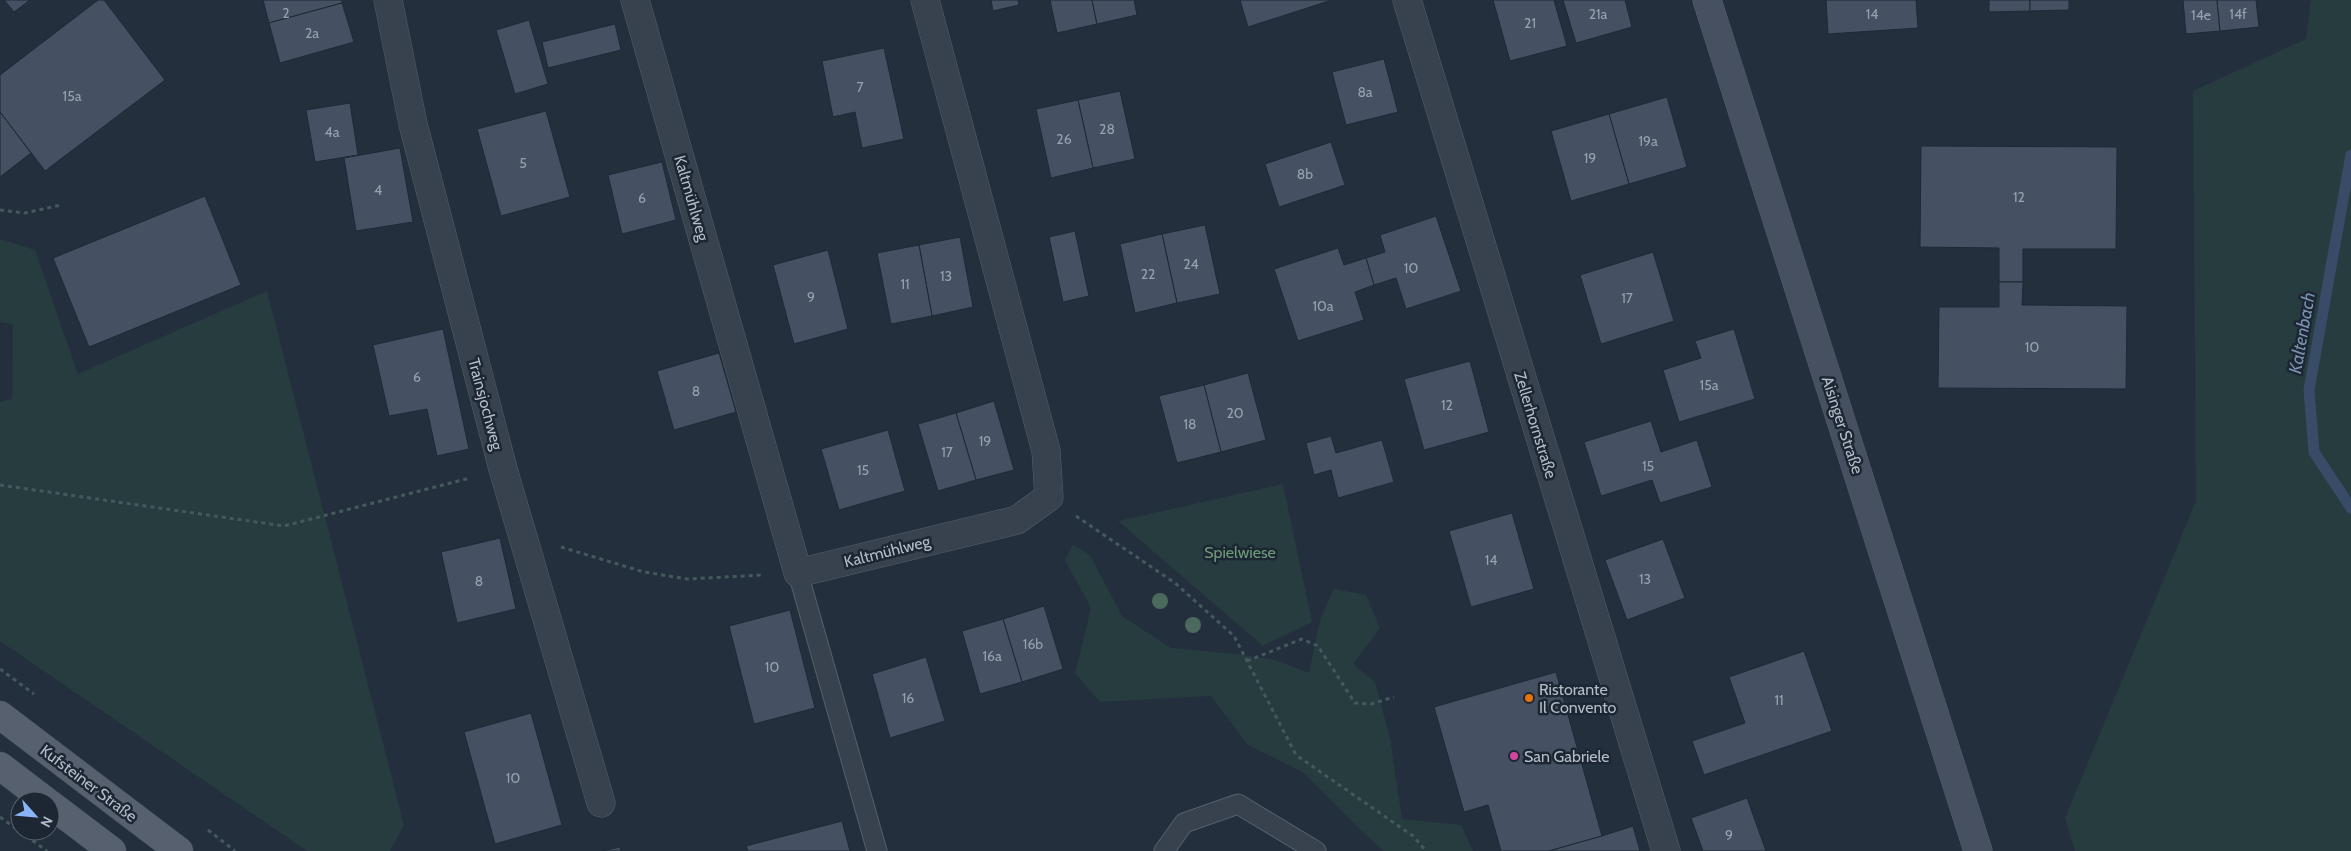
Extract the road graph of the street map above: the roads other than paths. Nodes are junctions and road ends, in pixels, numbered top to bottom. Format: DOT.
graph roads {
  1 [pos="388,0"];
  2 [pos="635,0"];
  3 [pos="925,0"];
  4 [pos="1407,0"];
  5 [pos="1707,0"];
  6 [pos="798,573"];
  7 [pos="0,716"];
  8 [pos="0,766"];
  9 [pos="33,791"];
  10 [pos="601,803"];
  11 [pos="60,812"];
  12 [pos="112,851"];
  13 [pos="178,851"];
  14 [pos="877,851"];
  15 [pos="1164,851"];
  16 [pos="1316,851"];
  17 [pos="1666,851"];
  18 [pos="1978,851"];
  1 -- 10 [label="street, Trainsjochweg"];
  2 -- 6 [label="street, Kaltmühlweg"];
  3 -- 6 [label="street, Kaltmühlweg"];
  4 -- 17 [label="street, Zellerhornstraße"];
  5 -- 18 [label="main road, Aisinger Straße"];
  6 -- 14 [label="lane"];
  7 -- 13 [label="main road, Kufsteiner Straße"];
  8 -- 9 [label="main road"];
  11 -- 12 [label="main road"];
  15 -- 16 [label="lane"];
}
